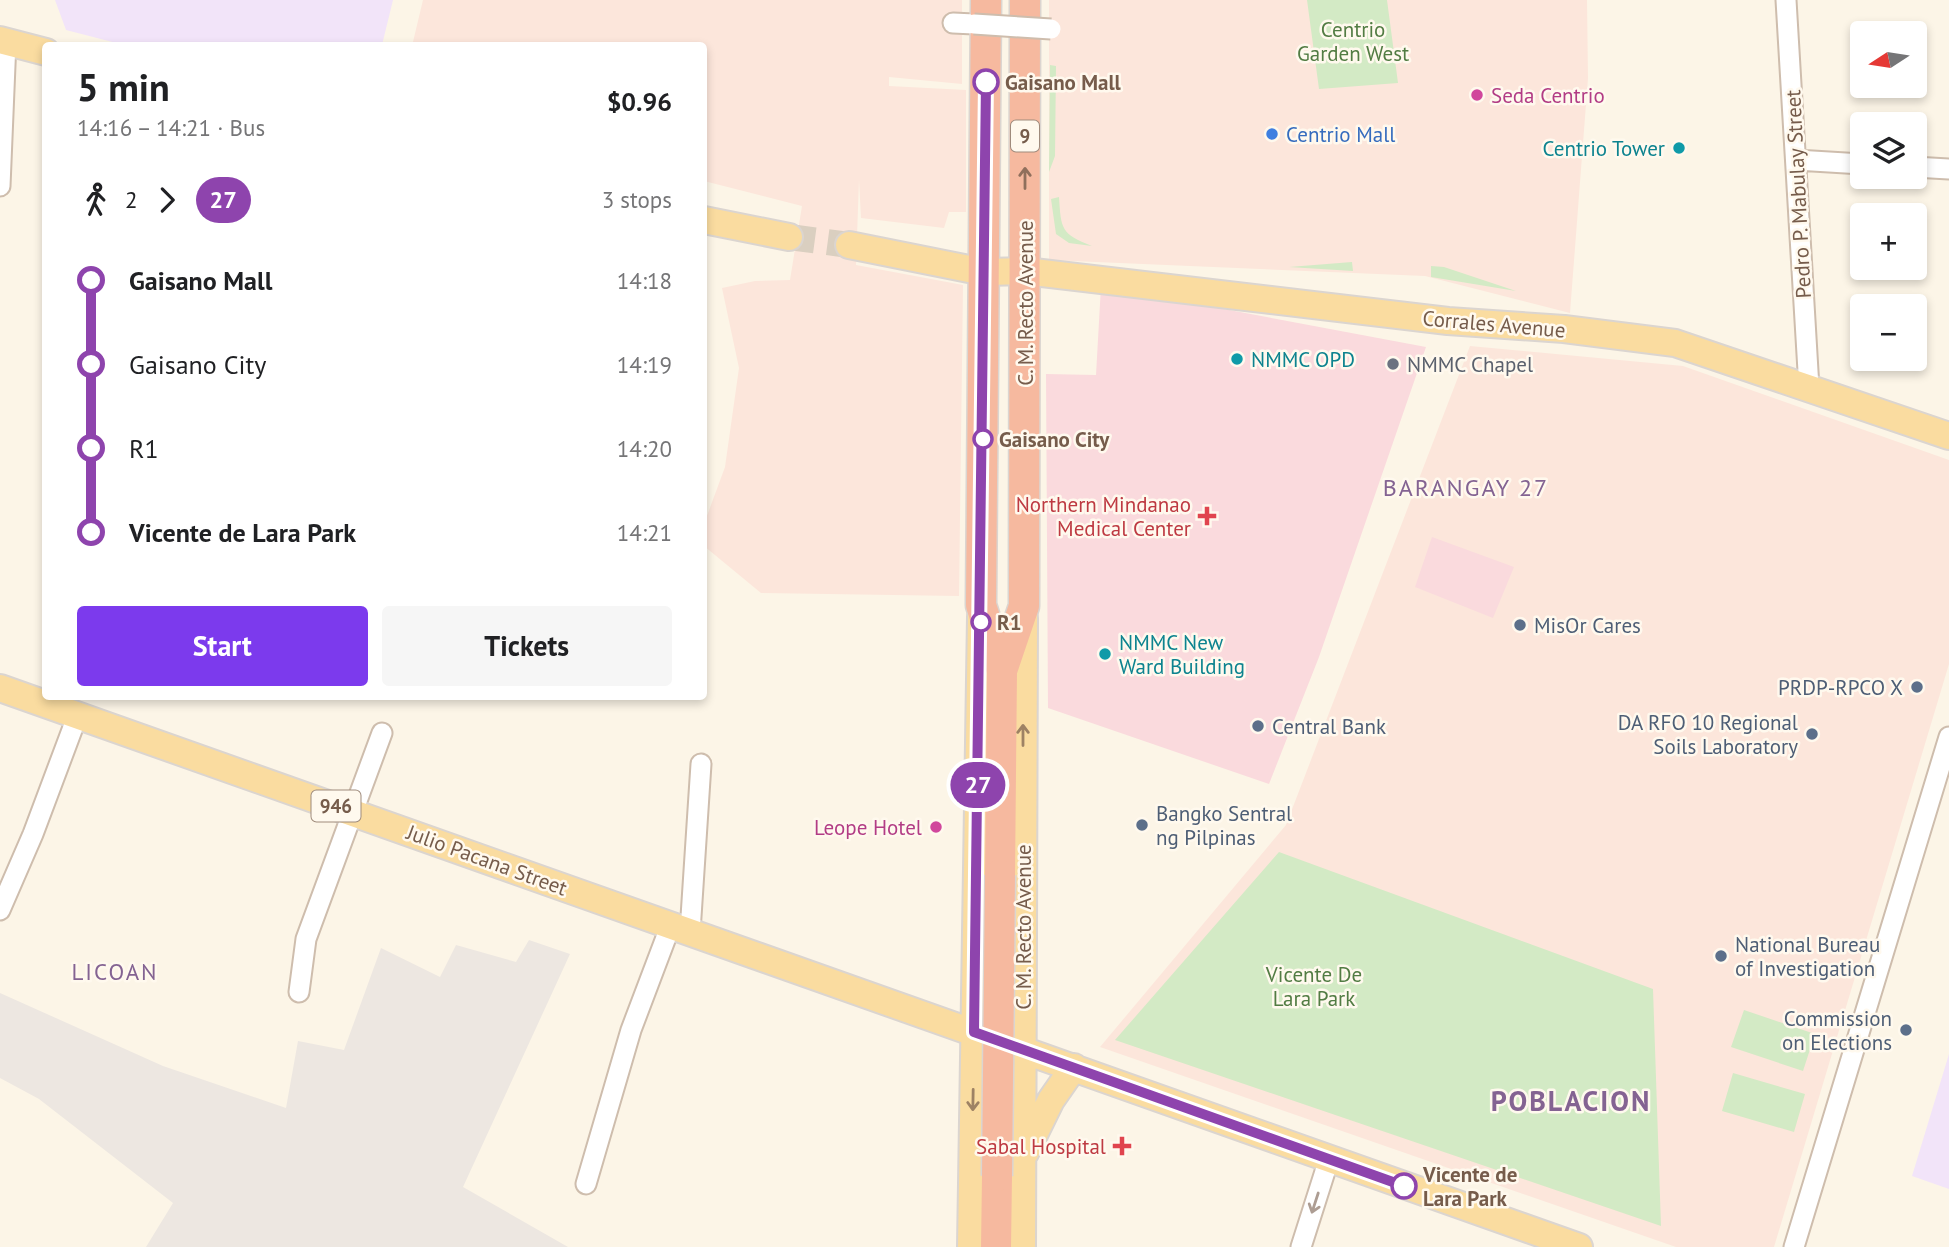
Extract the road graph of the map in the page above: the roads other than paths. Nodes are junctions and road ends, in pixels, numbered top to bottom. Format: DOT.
graph roads {
  1 [pos="986,0"];
  2 [pos="1025,0"];
  3 [pos="1786,0"];
  4 [pos="953,23"];
  5 [pos="1051,29"];
  6 [pos="3,41"];
  7 [pos="42,51"];
  8 [pos="1796,160"];
  9 [pos="1850,163"];
  10 [pos="1927,168"];
  11 [pos="1949,169"];
  12 [pos="0,186"];
  13 [pos="707,221"];
  14 [pos="789,237"];
  15 [pos="849,245"];
  16 [pos="1025,271"];
  17 [pos="984,272"];
  18 [pos="1809,388"];
  19 [pos="1949,436"];
  20 [pos="981,605"];
  21 [pos="1024,606"];
  22 [pos="1002,671"];
  23 [pos="0,688"];
  24 [pos="78,714"];
  25 [pos="382,733"];
  26 [pos="1949,737"];
  27 [pos="701,764"];
  28 [pos="355,812"];
  29 [pos="0,910"];
  30 [pos="680,929"];
  31 [pos="299,992"];
  32 [pos="974,1032"];
  33 [pos="1023,1049"];
  34 [pos="1074,1067"];
  35 [pos="1022,1159"];
  36 [pos="1329,1159"];
  37 [pos="586,1184"];
  38 [pos="1563,1245"];
  39 [pos="971,1247"];
  40 [pos="996,1247"];
  41 [pos="1022,1247"];
  42 [pos="1301,1247"];
  43 [pos="1794,1247"];
  1 -- 17 [label="highway, C. M. Recto Avenue / 9"];
  16 -- 2 [label="highway, C. M. Recto Avenue / 9, one-way"];
  3 -- 8 [label="street, Pedro P. Mabulay Street"];
  4 -- 5 [label="street, bridge"];
  6 -- 7 [label="main road"];
  6 -- 12 [label="street"];
  8 -- 9 [label="street"];
  8 -- 18 [label="street, Pedro P. Mabulay Street"];
  10 -- 11 [label="street"];
  13 -- 14 [label="main road"];
  15 -- 17 [label="main road, Corrales Avenue"];
  16 -- 17 [label="main road, Corrales Avenue"];
  16 -- 18 [label="main road, Corrales Avenue"];
  16 -- 21 [label="highway, C. M. Recto Avenue / 9"];
  17 -- 20 [label="highway, C. M. Recto Avenue / 9"];
  18 -- 19 [label="main road, Corrales Avenue"];
  20 -- 22 [label="highway, C. M. Recto Avenue / 9"];
  20 -- 32 [label="main road, C. M. Recto Avenue / 9"];
  21 -- 22 [label="highway, C. M. Recto Avenue / 9"];
  33 -- 21 [label="main road, C. M. Recto Avenue / 9, one-way"];
  22 -- 40 [label="highway, C. M. Recto Avenue / 9, bridge"];
  23 -- 24 [label="main road, Julio Pacana Street / 946"];
  24 -- 28 [label="main road, Julio Pacana Street / 946"];
  24 -- 29 [label="street"];
  25 -- 28 [label="street"];
  26 -- 43 [label="street"];
  27 -- 30 [label="street"];
  28 -- 30 [label="main road, Julio Pacana Street / 946"];
  28 -- 31 [label="street"];
  30 -- 32 [label="main road, Julio Pacana Street / 946"];
  30 -- 37 [label="street"];
  32 -- 33 [label="main road, Julio Pacana Street"];
  32 -- 39 [label="main road, C. M. Recto Avenue / 9, one-way"];
  33 -- 34 [label="main road, Julio Pacana Street"];
  33 -- 35 [label="main road, C. M. Recto Avenue / 9"];
  34 -- 35 [label="main road"];
  34 -- 36 [label="main road, Julio Pacana Street"];
  35 -- 41 [label="main road, C. M. Recto Avenue / 9"];
  36 -- 38 [label="main road, Julio Pacana Street"];
  36 -- 42 [label="street, one-way"];
}
